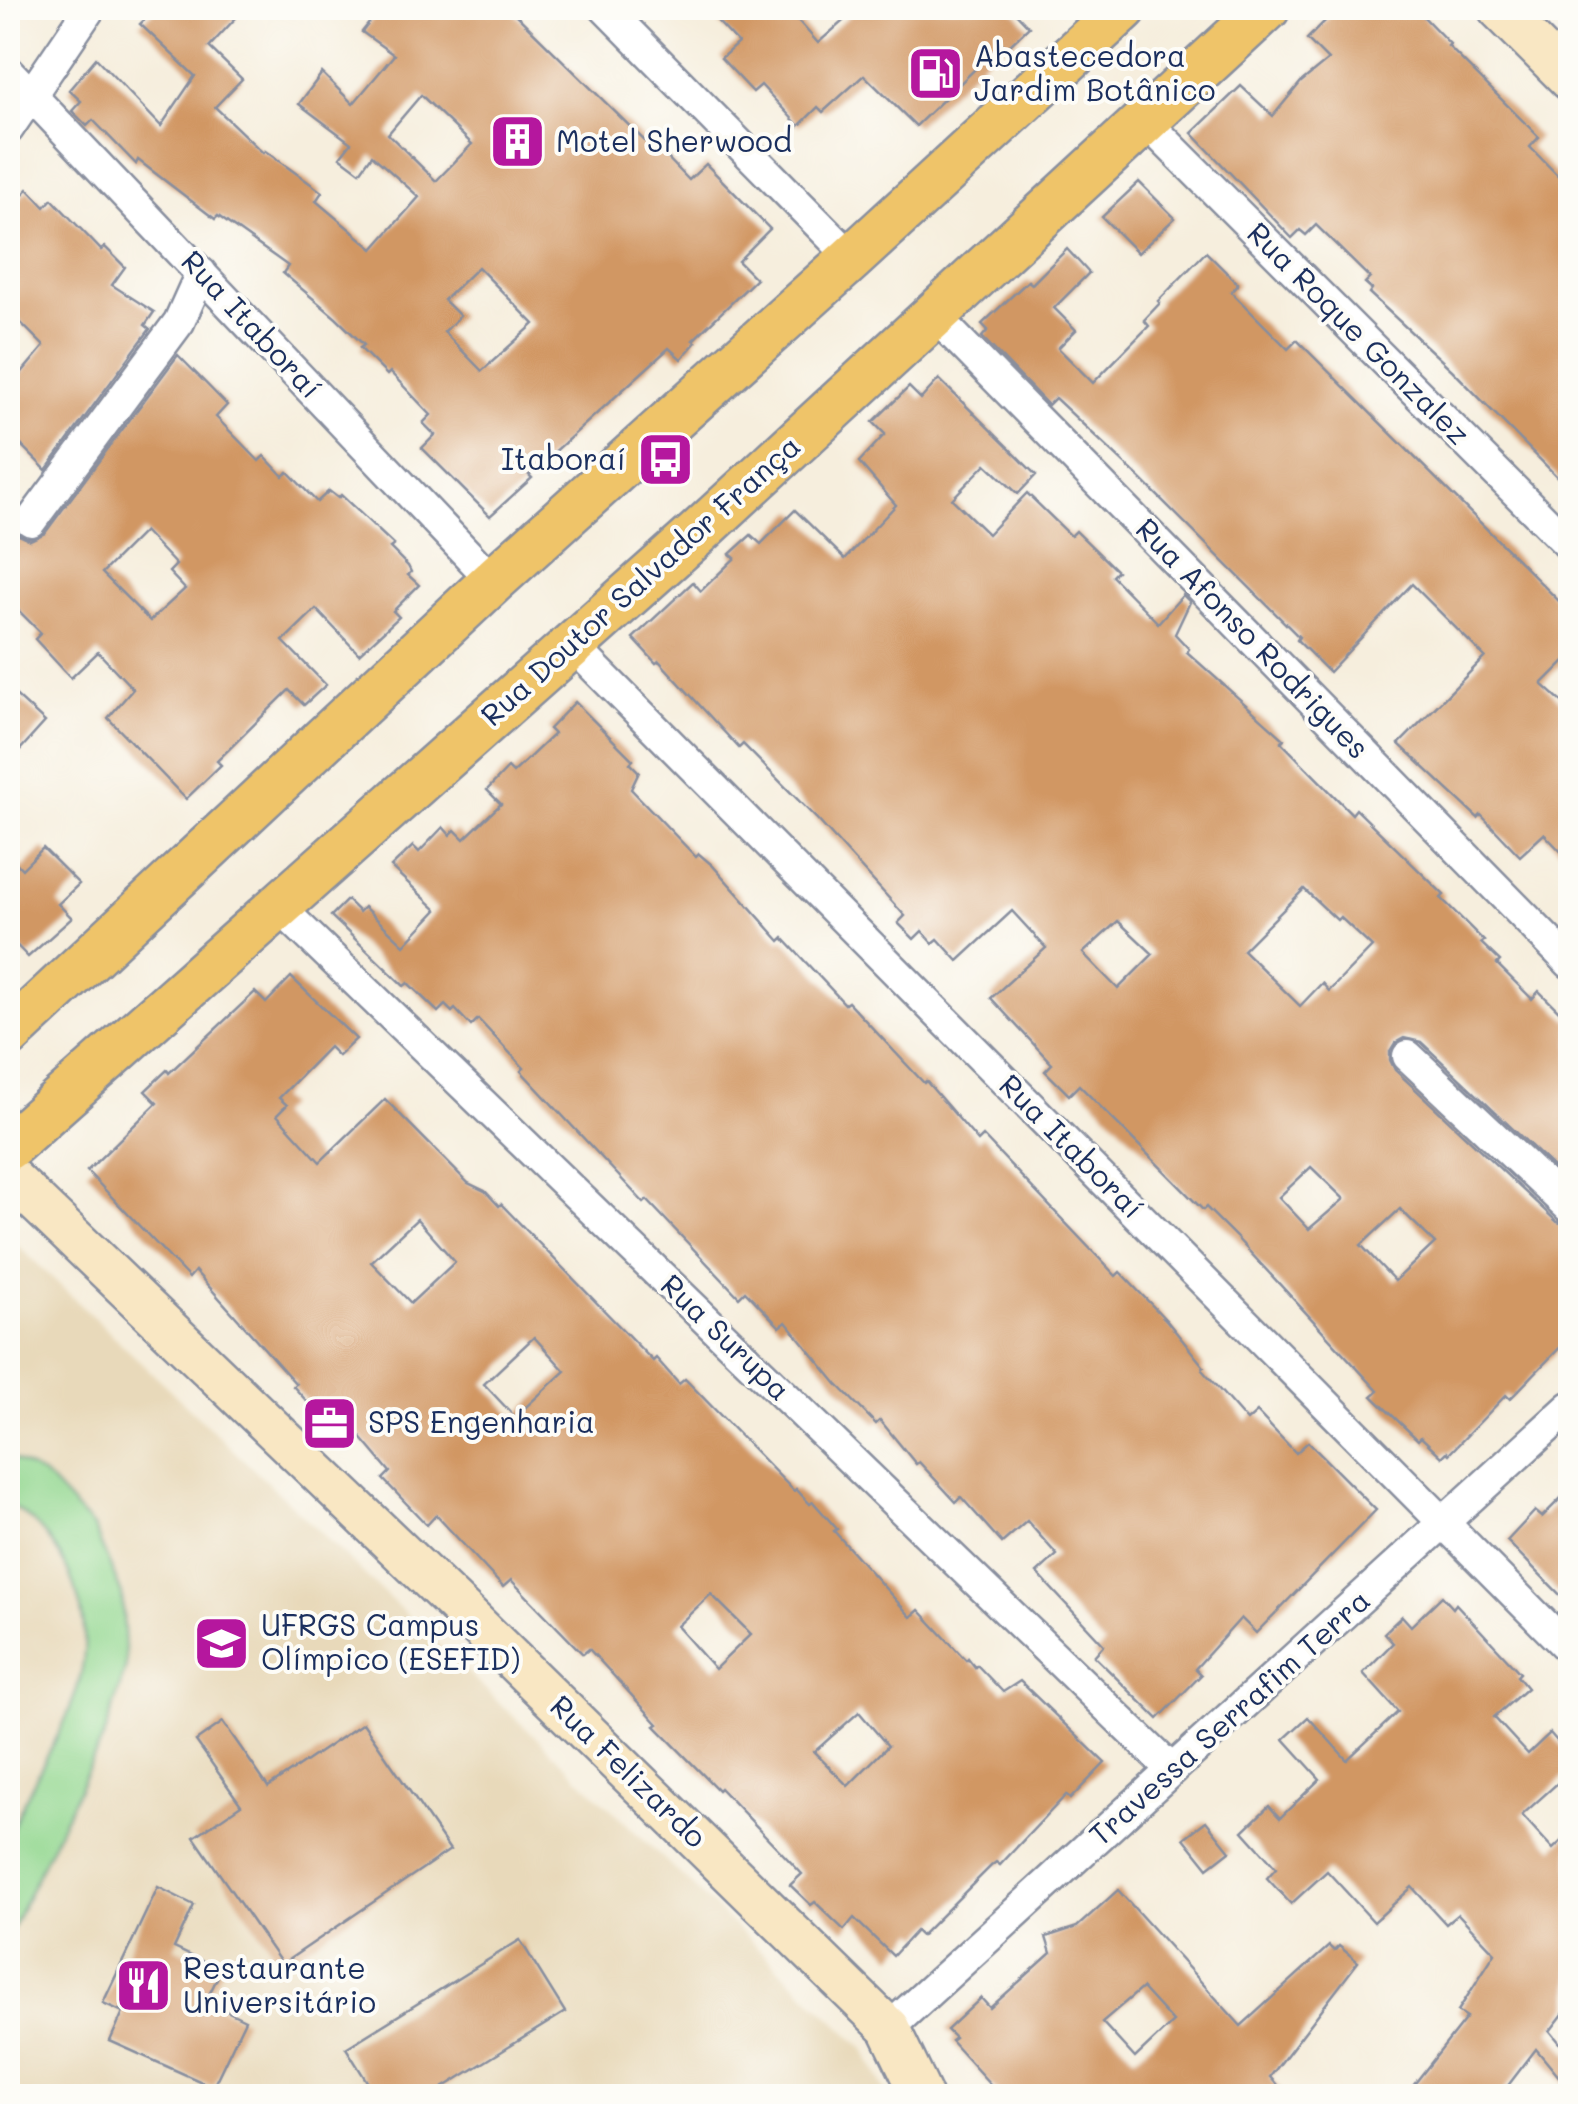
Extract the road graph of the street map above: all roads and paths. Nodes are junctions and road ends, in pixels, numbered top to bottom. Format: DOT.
graph roads {
  1 [pos="90,8"];
  2 [pos="605,8"];
  3 [pos="1124,8"];
  4 [pos="1267,8"];
  5 [pos="1498,8"];
  6 [pos="8,71"];
  7 [pos="1570,80"];
  8 [pos="32,94"];
  9 [pos="1144,122"];
  10 [pos="8,128"];
  11 [pos="852,258"];
  12 [pos="201,272"];
  13 [pos="934,315"];
  14 [pos="31,521"];
  15 [pos="1570,546"];
  16 [pos="494,581"];
  17 [pos="571,644"];
  18 [pos="278,905"];
  19 [pos="1570,963"];
  20 [pos="8,1035"];
  21 [pos="1408,1056"];
  22 [pos="8,1146"];
  23 [pos="8,1175"];
  24 [pos="1570,1208"];
  25 [pos="1570,1407"];
  26 [pos="1446,1523"];
  27 [pos="1570,1650"];
  28 [pos="1172,1770"];
  29 [pos="889,2028"];
  30 [pos="922,2096"];
  1 -- 8 [label="street"];
  2 -- 11 [label="street"];
  3 -- 11 [label="main road"];
  4 -- 9 [label="main road, Rua Doutor Salvador França"];
  5 -- 7 [label="main road"];
  6 -- 8 [label="street, Rua Itaboraí"];
  8 -- 10 [label="street"];
  8 -- 12 [label="street, Rua Itaboraí"];
  9 -- 13 [label="main road, Rua Doutor Salvador França"];
  9 -- 15 [label="street, Rua Roque Gonzalez"];
  11 -- 16 [label="main road"];
  12 -- 14 [label="street"];
  12 -- 16 [label="street, Rua Itaboraí"];
  13 -- 17 [label="main road, Rua Doutor Salvador França"];
  13 -- 19 [label="street, Rua Afonso Rodrigues"];
  16 -- 20 [label="main road"];
  17 -- 18 [label="main road, Rua Doutor Salvador França"];
  17 -- 26 [label="street, Rua Itaboraí"];
  18 -- 22 [label="main road, Rua Doutor Salvador França"];
  18 -- 28 [label="street, Rua Surupa"];
  21 -- 24 [label="street"];
  23 -- 29 [label="main road, Rua Felizardo"];
  25 -- 26 [label="street, Travessa Serrafim Terra"];
  26 -- 27 [label="street, Rua Itaboraí"];
  26 -- 28 [label="street, Travessa Serrafim Terra"];
  28 -- 29 [label="street, Travessa Serrafim Terra"];
  29 -- 30 [label="main road, Rua Felizardo"];
}
